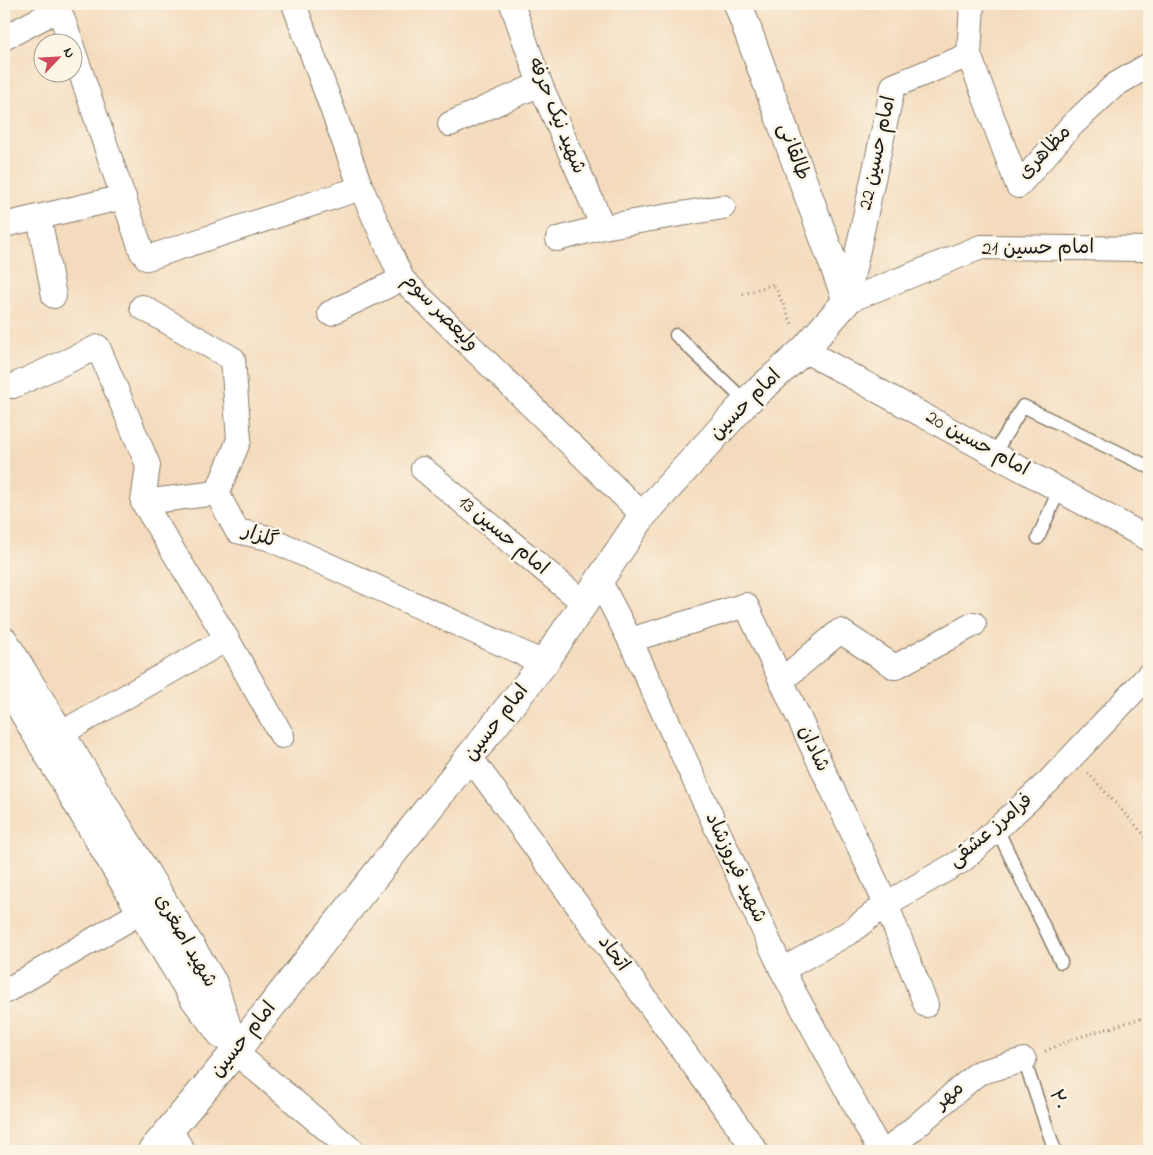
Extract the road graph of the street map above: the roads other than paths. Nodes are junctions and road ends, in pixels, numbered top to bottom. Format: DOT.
graph roads {
  1 [pos="294,4"];
  2 [pos="512,4"];
  3 [pos="738,4"];
  4 [pos="972,4"];
  5 [pos="58,7"];
  6 [pos="67,32"];
  7 [pos="4,38"];
  8 [pos="969,56"];
  9 [pos="1149,65"];
  10 [pos="82,76"];
  11 [pos="540,84"];
  12 [pos="450,124"];
  13 [pos="361,188"];
  14 [pos="124,198"];
  15 [pos="723,207"];
  16 [pos="39,217"];
  17 [pos="4,225"];
  18 [pos="603,227"];
  19 [pos="558,239"];
  20 [pos="1149,249"];
  21 [pos="402,279"];
  22 [pos="54,296"];
  23 [pos="847,301"];
  24 [pos="142,307"];
  25 [pos="330,313"];
  26 [pos="676,335"];
  27 [pos="804,350"];
  28 [pos="13,386"];
  29 [pos="746,402"];
  30 [pos="994,454"];
  31 [pos="1149,467"];
  32 [pos="423,469"];
  33 [pos="1059,490"];
  34 [pos="217,493"];
  35 [pos="143,502"];
  36 [pos="643,515"];
  37 [pos="1038,538"];
  38 [pos="1149,539"];
  39 [pos="599,580"];
  40 [pos="584,602"];
  41 [pos="974,624"];
  42 [pos="227,639"];
  43 [pos="630,640"];
  44 [pos="4,641"];
  45 [pos="544,663"];
  46 [pos="1149,675"];
  47 [pos="4,679"];
  48 [pos="781,681"];
  49 [pos="282,736"];
  50 [pos="51,739"];
  51 [pos="470,757"];
  52 [pos="997,829"];
  53 [pos="886,904"];
  54 [pos="151,905"];
  55 [pos="1061,962"];
  56 [pos="782,970"];
  57 [pos="4,992"];
  58 [pos="926,1005"];
  59 [pos="235,1052"];
  60 [pos="1024,1060"];
  61 [pos="176,1140"];
  62 [pos="152,1151"];
  63 [pos="353,1151"];
  64 [pos="756,1151"];
  65 [pos="880,1151"];
  66 [pos="887,1151"];
  67 [pos="1054,1151"];
  1 -- 13 [label="street, ولیعصر سوم"];
  2 -- 11 [label="street, شهید نیک حرفه"];
  3 -- 23 [label="street, طالقانی"];
  4 -- 8 [label="street, مظاهری"];
  5 -- 6 [label="street"];
  5 -- 7 [label="street"];
  8 -- 9 [label="street, مظاهری"];
  8 -- 23 [label="street, امام حسین 22"];
  10 -- 14 [label="street"];
  11 -- 12 [label="street"];
  11 -- 18 [label="street, شهید نیک حرفه"];
  13 -- 14 [label="street"];
  13 -- 21 [label="street, ولیعصر سوم"];
  14 -- 16 [label="street"];
  15 -- 18 [label="street"];
  16 -- 17 [label="street"];
  16 -- 22 [label="street"];
  18 -- 19 [label="street"];
  20 -- 23 [label="street, امام حسین 21"];
  21 -- 25 [label="street"];
  21 -- 36 [label="street, ولیعصر سوم"];
  23 -- 27 [label="street, امام حسین"];
  24 -- 34 [label="street"];
  26 -- 29 [label="lane"];
  27 -- 29 [label="street, امام حسین"];
  27 -- 30 [label="street, امام حسین 20"];
  28 -- 35 [label="street"];
  29 -- 36 [label="street, امام حسین"];
  30 -- 31 [label="lane"];
  30 -- 33 [label="street, امام حسین 20"];
  32 -- 40 [label="street, امام حسین 13"];
  33 -- 37 [label="lane"];
  33 -- 38 [label="street, امام حسین 20"];
  34 -- 35 [label="street"];
  34 -- 45 [label="street, گلزار"];
  35 -- 42 [label="street"];
  36 -- 39 [label="street, امام حسین"];
  39 -- 40 [label="street, امام حسین"];
  39 -- 43 [label="street, شهید فیروزشاد"];
  40 -- 45 [label="street, امام حسین"];
  41 -- 48 [label="street"];
  42 -- 49 [label="street"];
  42 -- 50 [label="street"];
  43 -- 48 [label="street, شادان"];
  43 -- 56 [label="street, شهید فیروزشاد"];
  44 -- 50 [label="street, شهید اصغری"];
  45 -- 51 [label="street, امام حسین"];
  46 -- 52 [label="street, فرامرز عشقی"];
  47 -- 50 [label="street, شهید اصغری"];
  48 -- 53 [label="street, شادان"];
  50 -- 54 [label="street, شهید اصغری"];
  51 -- 59 [label="street, امام حسین"];
  51 -- 64 [label="street, اتحاد"];
  52 -- 53 [label="street, فرامرز عشقی"];
  52 -- 55 [label="lane"];
  53 -- 56 [label="street, فرامرز عشقی"];
  53 -- 58 [label="street, شادان"];
  54 -- 57 [label="street"];
  54 -- 59 [label="street, شهید اصغری"];
  56 -- 65 [label="street, شهید فیروزشاد"];
  59 -- 61 [label="street, امام حسین"];
  59 -- 63 [label="street"];
  60 -- 66 [label="street, مهر"];
  60 -- 67 [label="lane, ۲۰"];
  61 -- 62 [label="street, امام حسین"];
}
